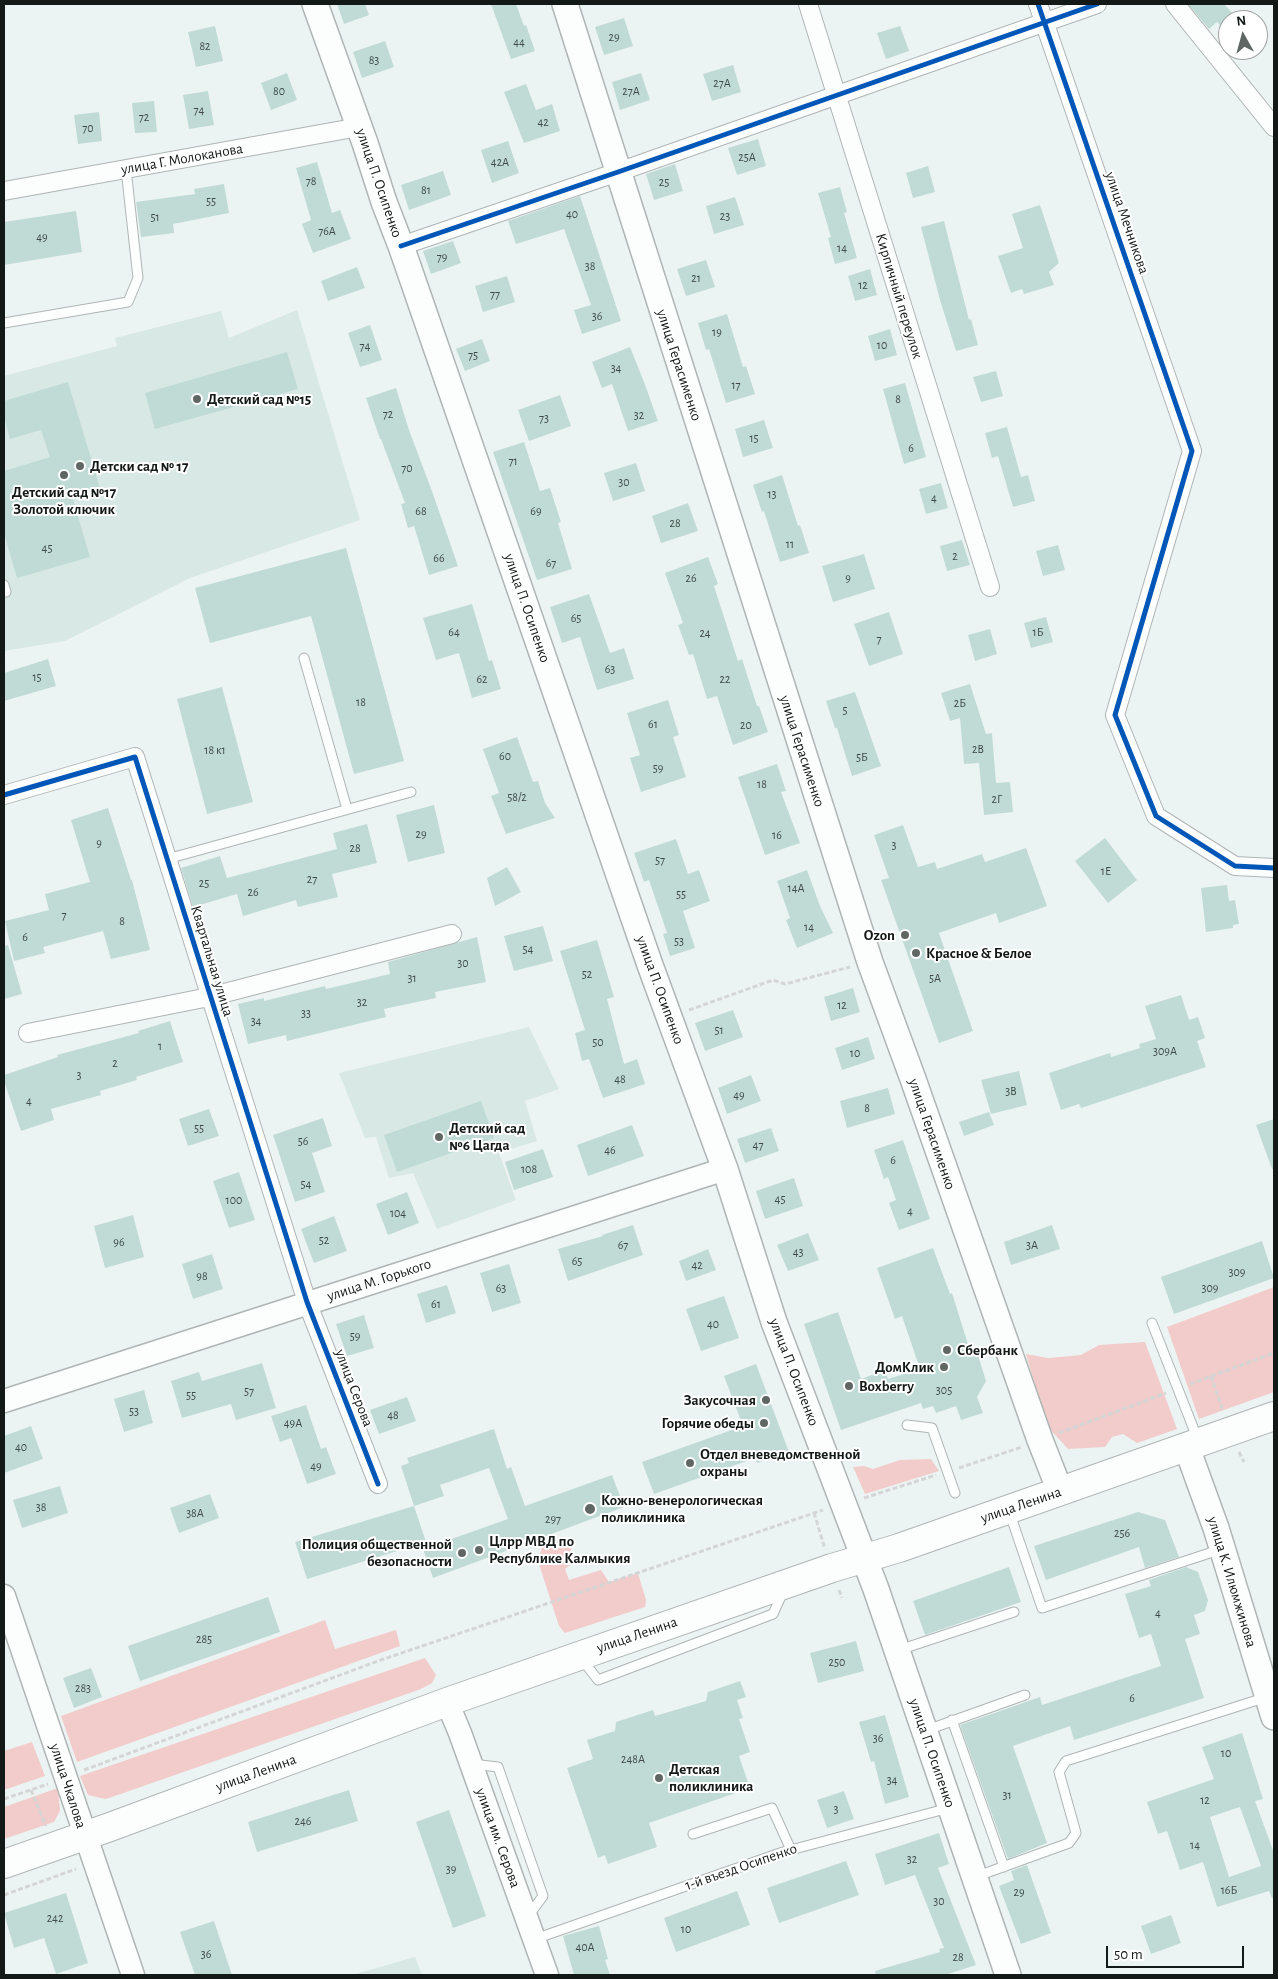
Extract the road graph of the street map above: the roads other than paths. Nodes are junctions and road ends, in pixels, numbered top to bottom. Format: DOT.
graph roads {
  1 [pos="315,4"];
  2 [pos="565,4"];
  3 [pos="808,4"];
  4 [pos="1038,4"];
  5 [pos="1097,4"];
  6 [pos="1175,4"];
  7 [pos="1044,22"];
  8 [pos="836,96"];
  9 [pos="359,126"];
  10 [pos="1274,127"];
  11 [pos="126,169"];
  12 [pos="618,172"];
  13 [pos="4,191"];
  14 [pos="401,246"];
  15 [pos="4,323"];
  16 [pos="990,587"];
  17 [pos="304,658"];
  18 [pos="411,792"];
  19 [pos="4,795"];
  20 [pos="346,809"];
  21 [pos="167,859"];
  22 [pos="1274,868"];
  23 [pos="452,934"];
  24 [pos="209,997"];
  25 [pos="28,1033"];
  26 [pos="725,1169"];
  27 [pos="307,1302"];
  28 [pos="1152,1323"];
  29 [pos="4,1401"];
  30 [pos="1274,1416"];
  31 [pos="908,1425"];
  32 [pos="1193,1445"];
  33 [pos="378,1484"];
  34 [pos="1060,1491"];
  35 [pos="955,1493"];
  36 [pos="1009,1509"];
  37 [pos="1222,1549"];
  38 [pos="864,1560"];
  39 [pos="6,1610"];
  40 [pos="1014,1612"];
  41 [pos="897,1651"];
  42 [pos="1025,1695"];
  43 [pos="447,1702"];
  44 [pos="1271,1707"];
  45 [pos="952,1720"];
  46 [pos="924,1731"];
  47 [pos="951,1808"];
  48 [pos="693,1834"];
  49 [pos="85,1836"];
  50 [pos="791,1850"];
  51 [pos="4,1864"];
  52 [pos="1004,1866"];
  53 [pos="975,1876"];
  54 [pos="535,1939"];
  55 [pos="133,1975"];
  56 [pos="547,1975"];
  57 [pos="1008,1975"];
  1 -- 9 [label="main road, улица П. Осипенко"];
  2 -- 12 [label="main road, улица Герасименко"];
  3 -- 8 [label="street, Кирпичный переулок"];
  4 -- 7 [label="street, улица Мечникова"];
  5 -- 7 [label="street"];
  6 -- 10 [label="street"];
  7 -- 8 [label="street"];
  7 -- 22 [label="street, улица Мечникова"];
  8 -- 12 [label="street"];
  8 -- 16 [label="street, Кирпичный переулок"];
  9 -- 11 [label="street, улица Г. Молоканова"];
  9 -- 14 [label="main road, улица П. Осипенко"];
  11 -- 13 [label="street, улица Г. Молоканова"];
  11 -- 15 [label="lane"];
  12 -- 14 [label="street"];
  12 -- 34 [label="main road, улица Герасименко"];
  14 -- 26 [label="main road, улица П. Осипенко"];
  17 -- 20 [label="lane"];
  18 -- 20 [label="lane"];
  19 -- 21 [label="street, Квартальная улица"];
  20 -- 21 [label="lane"];
  21 -- 24 [label="street, Квартальная улица"];
  23 -- 24 [label="street, Квартальная улица"];
  24 -- 25 [label="street"];
  24 -- 27 [label="street, Квартальная улица"];
  26 -- 27 [label="street, улица М. Горького"];
  26 -- 38 [label="main road, улица П. Осипенко"];
  27 -- 29 [label="street, улица М. Горького"];
  27 -- 33 [label="street, улица Серова"];
  28 -- 32 [label="lane"];
  30 -- 32 [label="main road, улица Ленина"];
  31 -- 35 [label="lane"];
  32 -- 34 [label="main road, улица Ленина"];
  32 -- 37 [label="main road, улица К. Илюмжинова"];
  34 -- 36 [label="main road, улица Ленина"];
  36 -- 37 [label="lane"];
  36 -- 38 [label="main road, улица Ленина"];
  37 -- 44 [label="main road, улица К. Илюмжинова"];
  38 -- 41 [label="main road, улица П. Осипенко"];
  38 -- 43 [label="main road, улица Ленина"];
  39 -- 49 [label="street, улица Чкалова"];
  40 -- 41 [label="lane"];
  41 -- 46 [label="main road, улица П. Осипенко"];
  42 -- 45 [label="lane"];
  43 -- 49 [label="main road, улица Ленина"];
  43 -- 54 [label="street, улица им. Серова"];
  44 -- 52 [label="lane"];
  45 -- 46 [label="lane"];
  45 -- 52 [label="lane"];
  46 -- 47 [label="main road, улица П. Осипенко"];
  47 -- 50 [label="lane, 1-й въезд Осипенко"];
  47 -- 53 [label="main road, улица П. Осипенко"];
  48 -- 50 [label="lane"];
  49 -- 51 [label="main road, улица Ленина"];
  49 -- 55 [label="street, улица Чкалова"];
  50 -- 54 [label="lane, 1-й въезд Осипенко"];
  52 -- 53 [label="lane"];
  53 -- 57 [label="main road, улица П. Осипенко"];
  54 -- 56 [label="street, улица им. Серова"];
}
